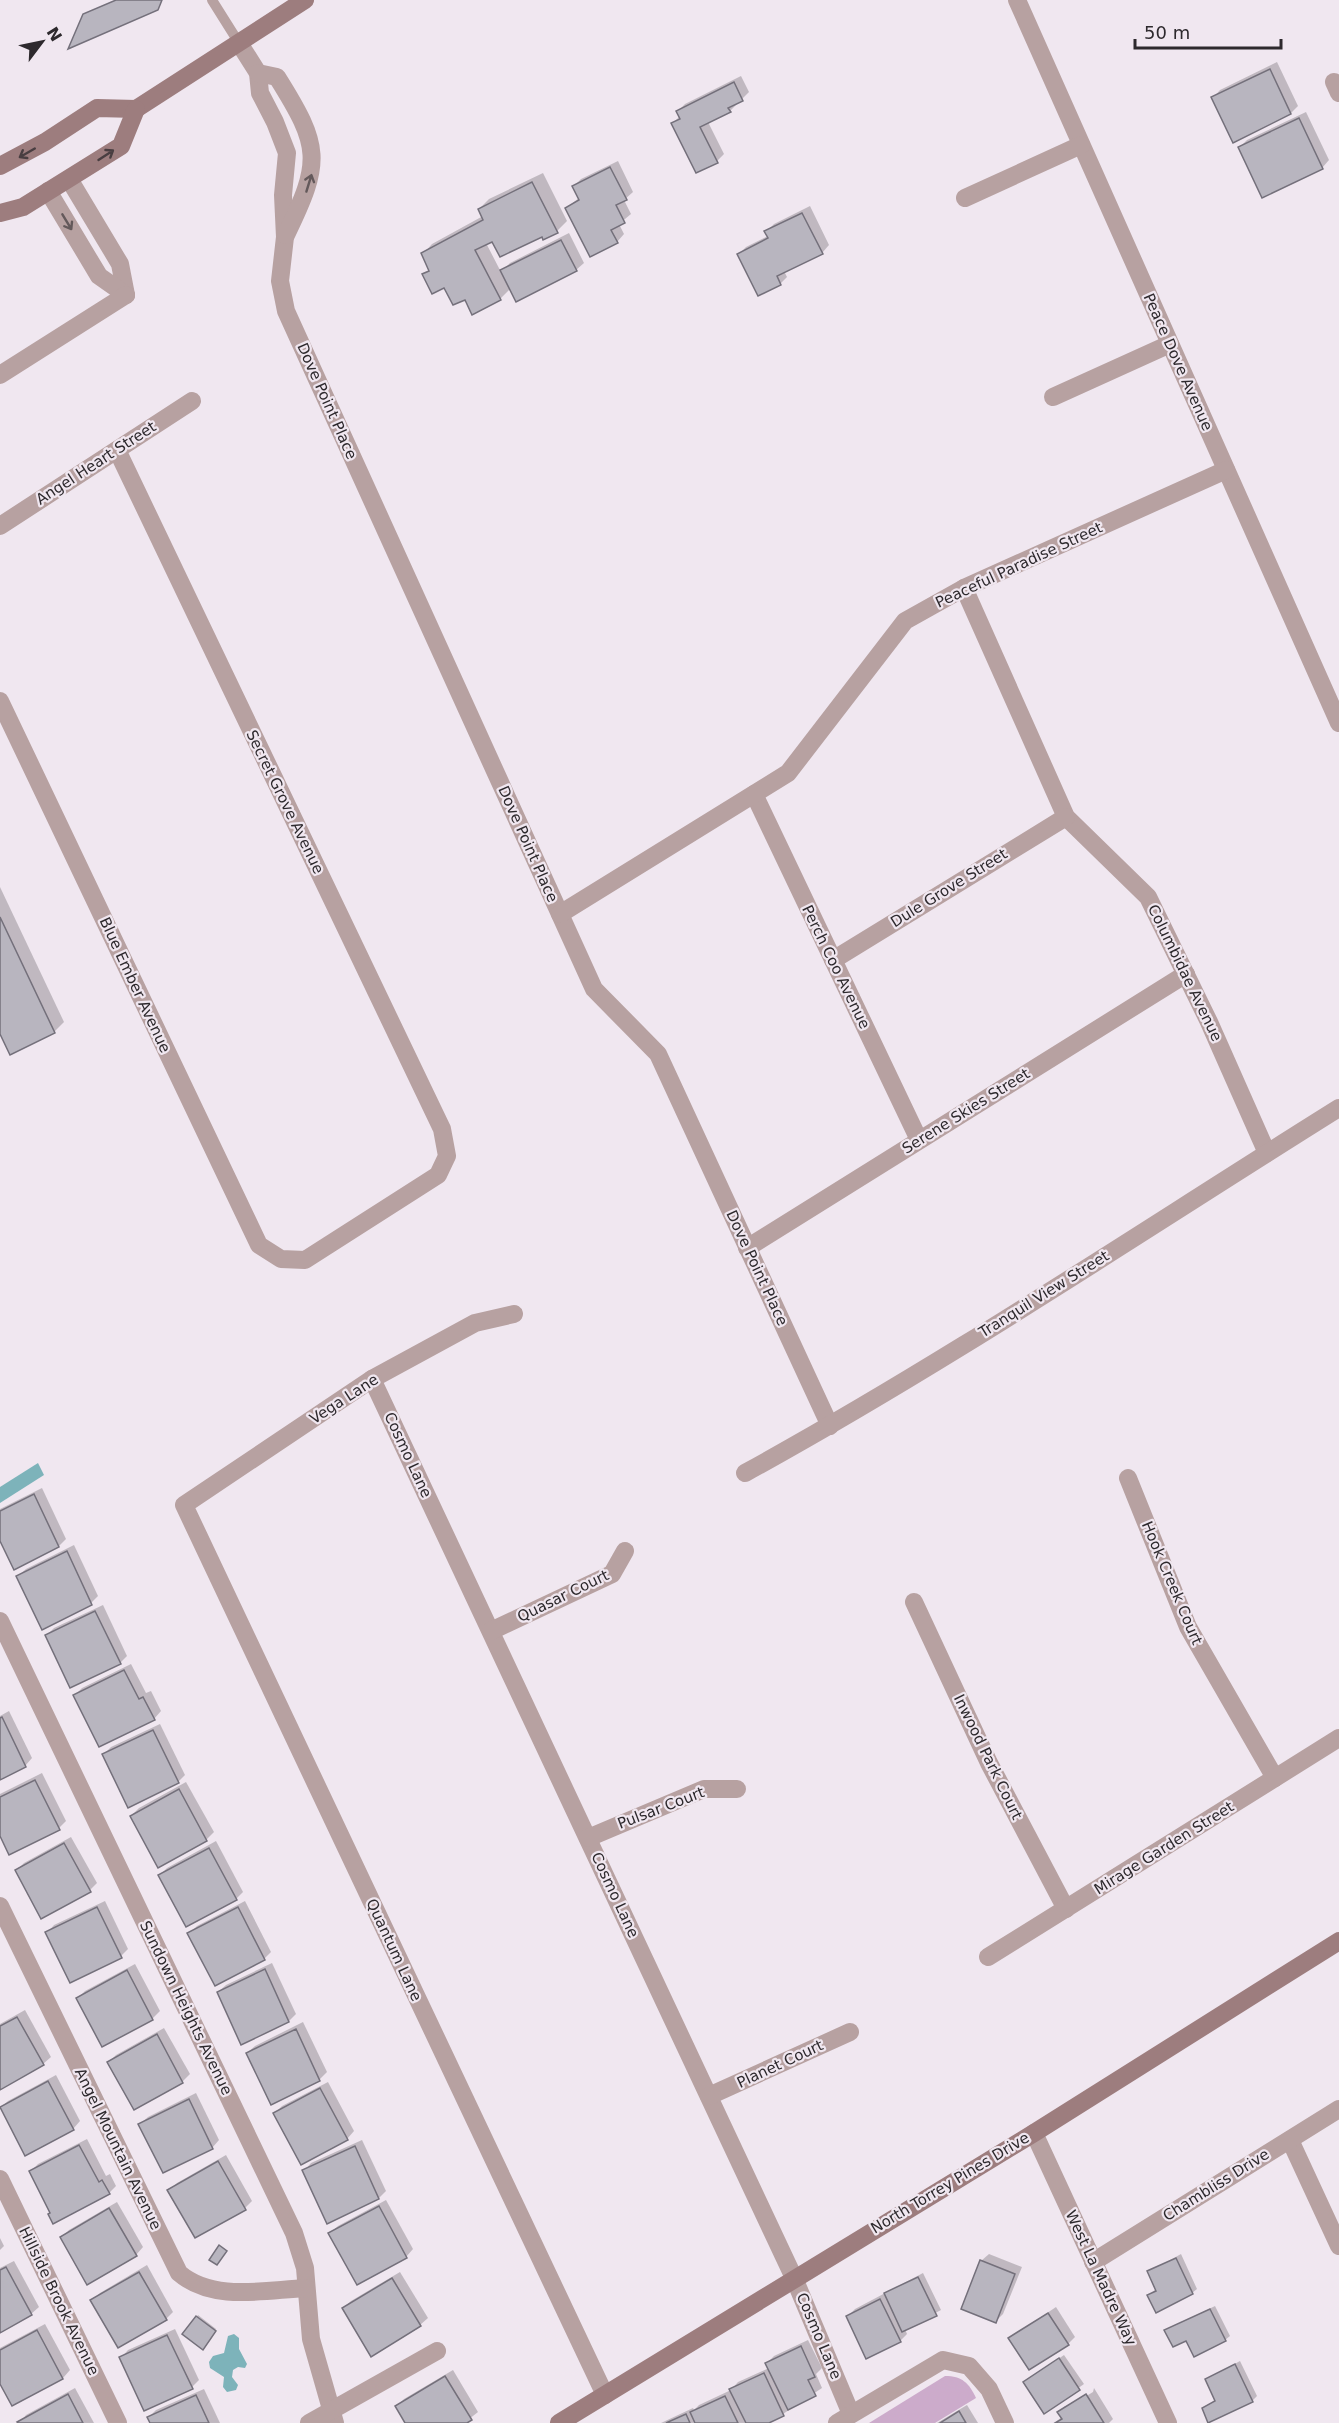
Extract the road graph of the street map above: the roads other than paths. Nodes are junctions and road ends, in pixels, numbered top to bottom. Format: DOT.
graph roads {
  1 [pos="212,0"];
  2 [pos="305,0"];
  3 [pos="1017,0"];
  4 [pos="238,43"];
  5 [pos="258,73"];
  6 [pos="136,109"];
  7 [pos="1081,145"];
  8 [pos="0,166"];
  9 [pos="69,179"];
  10 [pos="48,192"];
  11 [pos="965,198"];
  12 [pos="0,213"];
  13 [pos="285,237"];
  14 [pos="106,240"];
  15 [pos="85,253"];
  16 [pos="126,295"];
  17 [pos="1170,344"];
  18 [pos="0,375"];
  19 [pos="1053,397"];
  20 [pos="192,400"];
  21 [pos="117,450"];
  22 [pos="1226,470"];
  23 [pos="0,526"];
  24 [pos="964,588"];
  25 [pos="0,701"];
  26 [pos="1339,723"];
  27 [pos="754,794"];
  28 [pos="1066,817"];
  29 [pos="560,914"];
  30 [pos="833,960"];
  31 [pos="1186,974"];
  32 [pos="1339,1107"];
  33 [pos="919,1140"];
  34 [pos="1267,1153"];
  35 [pos="747,1248"];
  36 [pos="280,1259"];
  37 [pos="514,1314"];
  38 [pos="372,1379"];
  39 [pos="830,1426"];
  40 [pos="745,1473"];
  41 [pos="1128,1478"];
  42 [pos="184,1504"];
  43 [pos="625,1551"];
  44 [pos="914,1602"];
  45 [pos="0,1621"];
  46 [pos="491,1631"];
  47 [pos="1339,1738"];
  48 [pos="1275,1778"];
  49 [pos="737,1789"];
  50 [pos="588,1838"];
  51 [pos="0,1906"];
  52 [pos="1066,1909"];
  53 [pos="1339,1941"];
  54 [pos="988,1957"];
  55 [pos="850,2032"];
  56 [pos="709,2096"];
  57 [pos="1339,2109"];
  58 [pos="1034,2133"];
  59 [pos="1290,2140"];
  60 [pos="0,2179"];
  61 [pos="1339,2246"];
  62 [pos="1093,2262"];
  63 [pos="794,2278"];
  64 [pos="306,2288"];
  65 [pos="437,2351"];
  66 [pos="605,2395"];
  67 [pos="333,2416"];
  68 [pos="844,2418"];
  69 [pos="118,2423"];
  70 [pos="309,2423"];
  71 [pos="345,2423"];
  72 [pos="559,2423"];
  73 [pos="1005,2423"];
  74 [pos="1168,2423"];
  1 -- 4 [label="lane"];
  2 -- 4 [label="street"];
  3 -- 7 [label="street, Peace Dove Avenue"];
  4 -- 5 [label="street, Dove Point Place"];
  4 -- 6 [label="street"];
  5 -- 13 [label="street, Dove Point Place"];
  13 -- 5 [label="street, Dove Point Place, one-way"];
  6 -- 8 [label="street, one-way"];
  9 -- 6 [label="street, one-way"];
  7 -- 11 [label="street"];
  7 -- 17 [label="street, Peace Dove Avenue"];
  9 -- 10 [label="street"];
  9 -- 14 [label="street"];
  10 -- 12 [label="street"];
  10 -- 15 [label="street, one-way"];
  13 -- 29 [label="street, Dove Point Place"];
  14 -- 15 [label="lane"];
  14 -- 16 [label="street"];
  15 -- 16 [label="street"];
  16 -- 18 [label="street"];
  17 -- 19 [label="street"];
  17 -- 22 [label="street, Peace Dove Avenue"];
  20 -- 21 [label="street, Angel Heart Street"];
  21 -- 23 [label="street, Angel Heart Street"];
  21 -- 36 [label="street, Secret Grove Avenue"];
  22 -- 24 [label="street, Peaceful Paradise Street"];
  22 -- 26 [label="street, Peace Dove Avenue"];
  24 -- 27 [label="street, Peaceful Paradise Street"];
  24 -- 28 [label="street, Columbidae Avenue"];
  25 -- 36 [label="street, Blue Ember Avenue"];
  27 -- 29 [label="street, Peaceful Paradise Street"];
  27 -- 30 [label="street, Perch Coo Avenue"];
  28 -- 30 [label="street, Dule Grove Street"];
  28 -- 31 [label="street, Columbidae Avenue"];
  29 -- 35 [label="street, Dove Point Place"];
  30 -- 33 [label="street, Perch Coo Avenue"];
  31 -- 33 [label="street, Serene Skies Street"];
  31 -- 34 [label="street, Columbidae Avenue"];
  32 -- 34 [label="street, Tranquil View Street"];
  33 -- 35 [label="street, Serene Skies Street"];
  34 -- 39 [label="street, Tranquil View Street"];
  35 -- 39 [label="street, Dove Point Place"];
  37 -- 38 [label="street, Vega Lane"];
  38 -- 42 [label="street, Vega Lane"];
  38 -- 46 [label="street, Cosmo Lane"];
  39 -- 40 [label="street, Tranquil View Street"];
  41 -- 48 [label="street, Hook Creek Court"];
  42 -- 66 [label="street, Quantum Lane"];
  43 -- 46 [label="street, Quasar Court"];
  44 -- 52 [label="street, Inwood Park Court"];
  45 -- 64 [label="street, Sundown Heights Avenue"];
  46 -- 50 [label="street, Cosmo Lane"];
  47 -- 48 [label="street, Mirage Garden Street"];
  48 -- 52 [label="street, Mirage Garden Street"];
  49 -- 50 [label="street, Pulsar Court"];
  50 -- 56 [label="street, Cosmo Lane"];
  51 -- 64 [label="street, Angel Mountain Avenue"];
  52 -- 54 [label="street, Mirage Garden Street"];
  53 -- 58 [label="street, North Torrey Pines Drive"];
  55 -- 56 [label="street, Planet Court"];
  56 -- 63 [label="street, Cosmo Lane"];
  57 -- 59 [label="street, Chambliss Drive"];
  58 -- 62 [label="street, West La Madre Way"];
  58 -- 63 [label="street, North Torrey Pines Drive"];
  59 -- 61 [label="street"];
  59 -- 62 [label="street, Chambliss Drive"];
  60 -- 69 [label="street, Hillside Brook Avenue"];
  62 -- 74 [label="street, West La Madre Way"];
  63 -- 66 [label="street, North Torrey Pines Drive"];
  63 -- 68 [label="street, Cosmo Lane"];
  64 -- 67 [label="street, Sundown Heights Avenue"];
  65 -- 67 [label="street"];
  66 -- 72 [label="street, North Torrey Pines Drive"];
  67 -- 70 [label="street"];
  67 -- 71 [label="street, Sundown Heights Avenue"];
  68 -- 73 [label="street"];
}
